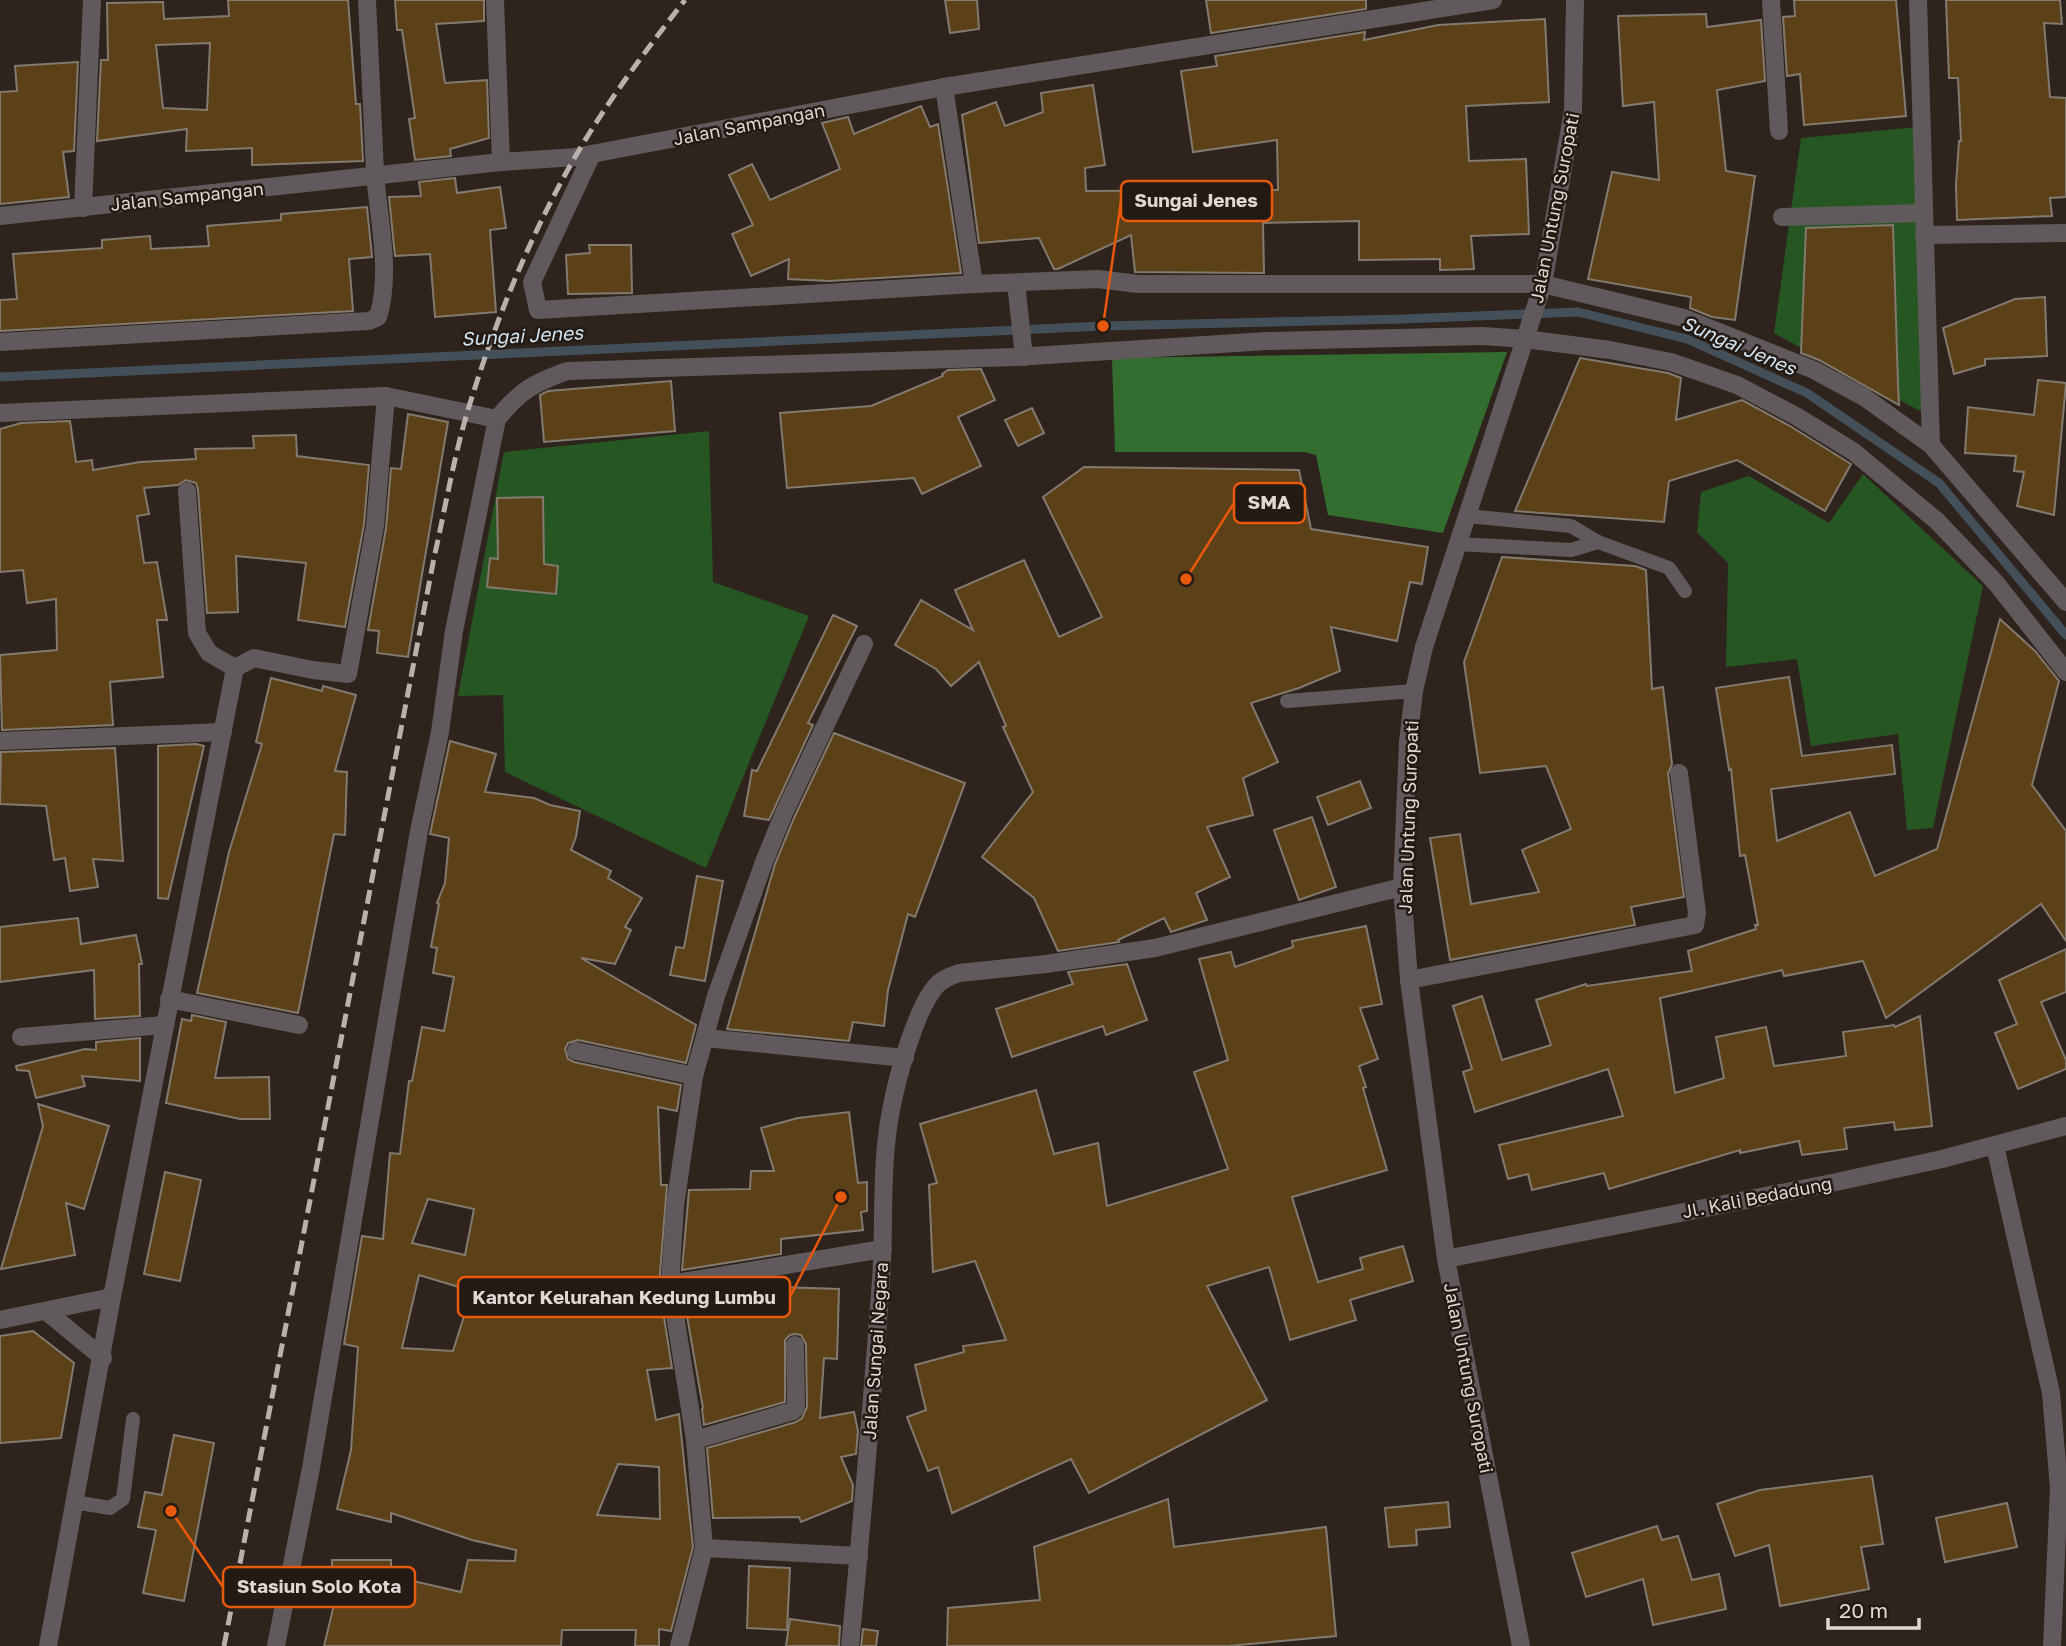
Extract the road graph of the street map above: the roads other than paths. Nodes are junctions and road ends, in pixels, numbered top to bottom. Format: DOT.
graph roads {
  1 [pos="92,0"];
  2 [pos="368,0"];
  3 [pos="495,0"];
  4 [pos="1493,0"];
  5 [pos="1575,0"];
  6 [pos="1771,0"];
  7 [pos="1918,0"];
  8 [pos="944,87"];
  9 [pos="1779,131"];
  10 [pos="592,153"];
  11 [pos="501,162"];
  12 [pos="375,175"];
  13 [pos="83,208"];
  14 [pos="1923,212"];
  15 [pos="0,216"];
  16 [pos="1782,217"];
  17 [pos="2066,233"];
  18 [pos="1924,235"];
  19 [pos="1016,282"];
  20 [pos="974,284"];
  21 [pos="1542,286"];
  22 [pos="1527,336"];
  23 [pos="0,342"];
  24 [pos="1022,351"];
  25 [pos="386,396"];
  26 [pos="0,413"];
  27 [pos="497,419"];
  28 [pos="1931,445"];
  29 [pos="187,491"];
  30 [pos="1467,516"];
  31 [pos="1598,541"];
  32 [pos="1457,544"];
  33 [pos="1685,591"];
  34 [pos="2066,602"];
  35 [pos="864,644"];
  36 [pos="235,668"];
  37 [pos="2066,672"];
  38 [pos="1415,691"];
  39 [pos="1287,701"];
  40 [pos="223,732"];
  41 [pos="0,741"];
  42 [pos="1679,773"];
  43 [pos="1402,887"];
  44 [pos="1409,981"];
  45 [pos="169,999"];
  46 [pos="164,1025"];
  47 [pos="299,1025"];
  48 [pos="21,1038"];
  49 [pos="705,1038"];
  50 [pos="576,1051"];
  51 [pos="905,1058"];
  52 [pos="694,1076"];
  53 [pos="2066,1126"];
  54 [pos="1995,1146"];
  55 [pos="883,1249"];
  56 [pos="1446,1259"];
  57 [pos="670,1284"];
  58 [pos="112,1297"];
  59 [pos="46,1311"];
  60 [pos="0,1320"];
  61 [pos="795,1345"];
  62 [pos="103,1358"];
  63 [pos="133,1419"];
  64 [pos="695,1440"];
  65 [pos="74,1502"];
  66 [pos="704,1548"];
  67 [pos="859,1556"];
  68 [pos="48,1646"];
  69 [pos="276,1646"];
  70 [pos="679,1646"];
  71 [pos="850,1646"];
  72 [pos="1521,1646"];
  73 [pos="2052,1646"];
  1 -- 13 [label="street"];
  2 -- 12 [label="street"];
  3 -- 11 [label="street"];
  4 -- 8 [label="street, Jalan Sampangan"];
  5 -- 21 [label="street, Jalan Untung Suropati"];
  6 -- 9 [label="street"];
  7 -- 14 [label="street"];
  8 -- 10 [label="street, Jalan Sampangan"];
  8 -- 20 [label="street"];
  10 -- 11 [label="street, Jalan Sampangan"];
  10 -- 20 [label="street"];
  11 -- 12 [label="street, Jalan Sampangan"];
  12 -- 13 [label="street, Jalan Sampangan"];
  12 -- 23 [label="street"];
  13 -- 15 [label="street, Jalan Sampangan"];
  14 -- 16 [label="street"];
  14 -- 18 [label="street"];
  17 -- 18 [label="street"];
  18 -- 28 [label="street"];
  19 -- 20 [label="street"];
  19 -- 21 [label="street"];
  19 -- 24 [label="street"];
  21 -- 22 [label="street, Jalan Untung Suropati"];
  21 -- 28 [label="street"];
  22 -- 24 [label="street"];
  22 -- 30 [label="street, Jalan Untung Suropati"];
  22 -- 37 [label="street"];
  24 -- 27 [label="street"];
  25 -- 26 [label="street"];
  25 -- 27 [label="street"];
  25 -- 36 [label="street"];
  27 -- 69 [label="street"];
  28 -- 34 [label="street"];
  29 -- 36 [label="street"];
  30 -- 31 [label="lane"];
  30 -- 32 [label="street, Jalan Untung Suropati"];
  31 -- 32 [label="lane"];
  31 -- 33 [label="lane"];
  32 -- 38 [label="street, Jalan Untung Suropati"];
  35 -- 49 [label="street"];
  36 -- 40 [label="street"];
  38 -- 39 [label="lane"];
  38 -- 43 [label="street, Jalan Untung Suropati"];
  40 -- 41 [label="street"];
  40 -- 45 [label="street"];
  42 -- 44 [label="street"];
  43 -- 44 [label="street, Jalan Untung Suropati"];
  43 -- 51 [label="street, Jalan Sungai Negara"];
  44 -- 56 [label="street, Jalan Untung Suropati"];
  45 -- 46 [label="street"];
  45 -- 47 [label="street"];
  46 -- 48 [label="street"];
  46 -- 58 [label="street"];
  49 -- 51 [label="street"];
  49 -- 52 [label="street"];
  50 -- 52 [label="street"];
  51 -- 55 [label="street, Jalan Sungai Negara"];
  52 -- 57 [label="street"];
  53 -- 54 [label="street, Jl. Kali Bedadung"];
  54 -- 56 [label="street, Jl. Kali Bedadung"];
  54 -- 73 [label="street"];
  55 -- 57 [label="street"];
  55 -- 67 [label="street, Jalan Sungai Negara"];
  56 -- 72 [label="street, Jalan Untung Suropati"];
  57 -- 64 [label="street"];
  58 -- 59 [label="street"];
  58 -- 62 [label="street"];
  59 -- 60 [label="street"];
  59 -- 62 [label="street"];
  61 -- 64 [label="street"];
  62 -- 65 [label="street"];
  63 -- 65 [label="lane"];
  64 -- 66 [label="street"];
  65 -- 68 [label="street"];
  66 -- 67 [label="street"];
  66 -- 70 [label="street"];
  67 -- 71 [label="street, Jalan Sungai Negara"];
}
